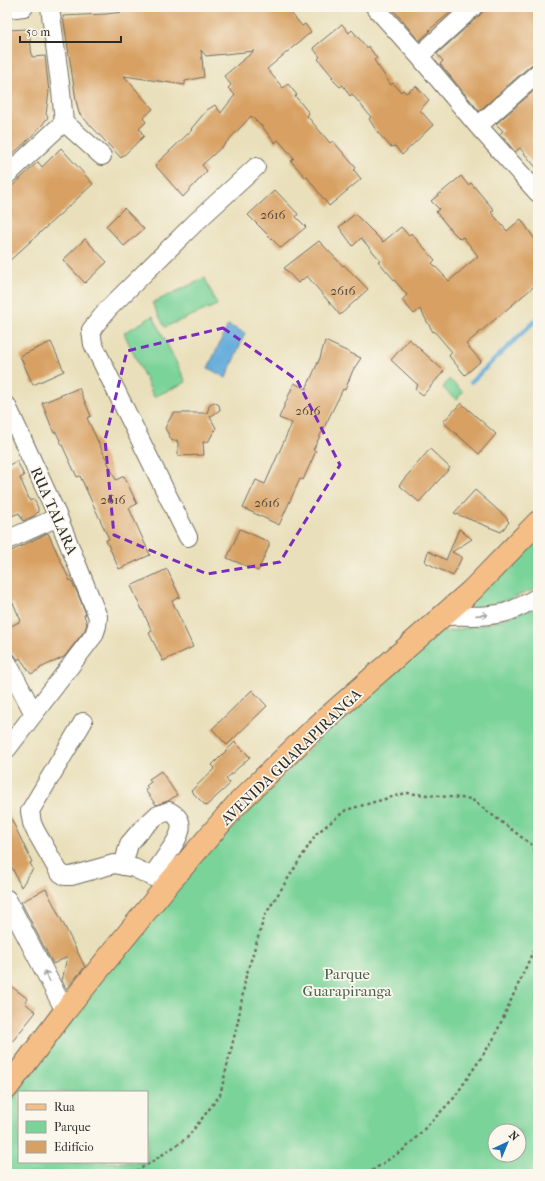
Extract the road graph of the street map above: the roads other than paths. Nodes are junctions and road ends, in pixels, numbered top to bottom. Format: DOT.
graph roads {
  1 [pos="24,7"];
  2 [pos="50,7"];
  3 [pos="375,7"];
  4 [pos="473,7"];
  5 [pos="7,9"];
  6 [pos="419,56"];
  7 [pos="538,73"];
  8 [pos="64,122"];
  9 [pos="478,126"];
  10 [pos="102,156"];
  11 [pos="256,167"];
  12 [pos="7,175"];
  13 [pos="538,193"];
  14 [pos="7,406"];
  15 [pos="58,517"];
  16 [pos="536,522"];
  17 [pos="188,537"];
  18 [pos="7,540"];
  19 [pos="538,597"];
  20 [pos="443,616"];
  21 [pos="7,662"];
  22 [pos="34,714"];
  23 [pos="83,722"];
  24 [pos="7,749"];
  25 [pos="123,866"];
  26 [pos="160,880"];
  27 [pos="7,899"];
  28 [pos="65,1011"];
  29 [pos="7,1088"];
  1 -- 5 [label="street"];
  2 -- 8 [label="street"];
  3 -- 6 [label="street"];
  4 -- 6 [label="street"];
  6 -- 9 [label="street"];
  7 -- 9 [label="street"];
  8 -- 10 [label="street"];
  8 -- 12 [label="street"];
  9 -- 13 [label="street"];
  11 -- 17 [label="street"];
  14 -- 15 [label="street, RUA TALARA"];
  15 -- 18 [label="street"];
  15 -- 22 [label="street, RUA TALARA"];
  16 -- 20 [label="main road, AVENIDA GUARAPIRANGA"];
  20 -- 19 [label="street, one-way"];
  20 -- 26 [label="main road, AVENIDA GUARAPIRANGA"];
  21 -- 22 [label="street"];
  22 -- 24 [label="street"];
  23 -- 25 [label="street"];
  25 -- 26 [label="street"];
  25 -- 26 [label="street"];
  26 -- 28 [label="main road, AVENIDA GUARAPIRANGA"];
  28 -- 27 [label="street, one-way"];
  28 -- 29 [label="main road, AVENIDA GUARAPIRANGA"];
}
